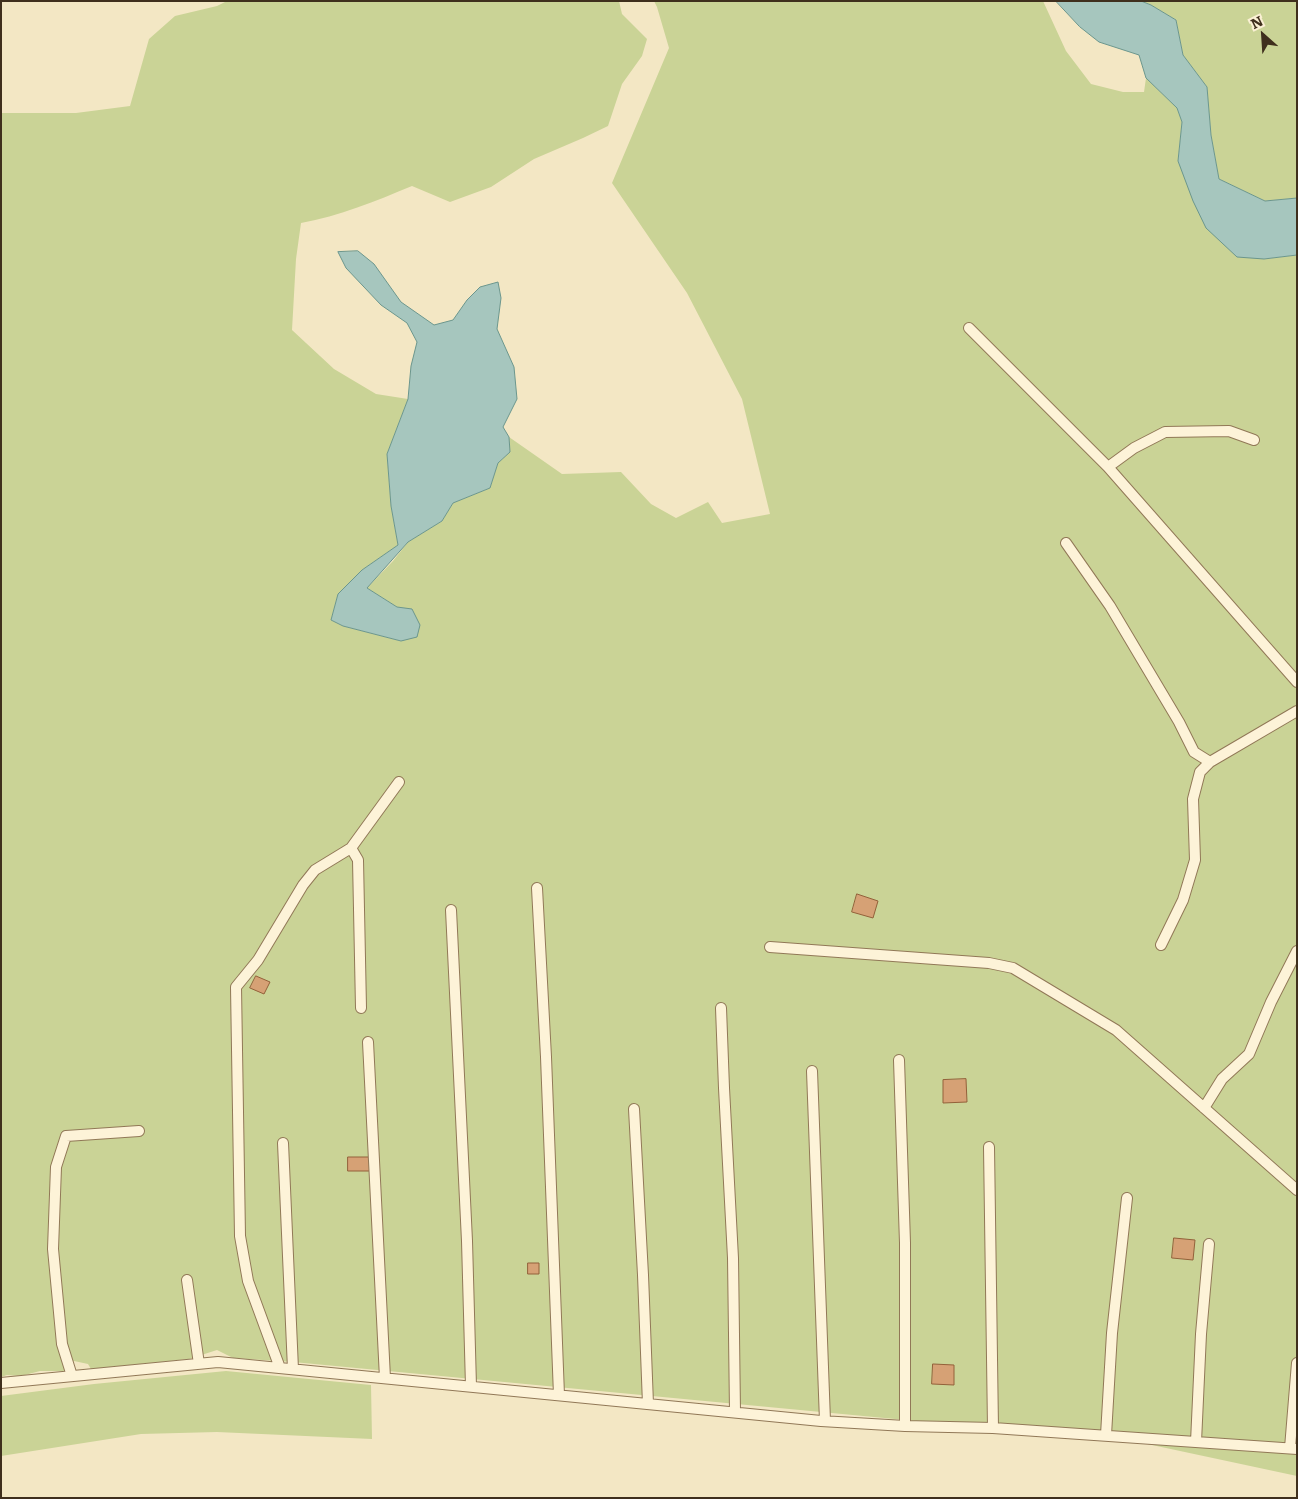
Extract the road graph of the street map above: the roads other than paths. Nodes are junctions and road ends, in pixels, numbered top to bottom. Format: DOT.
graph roads {
  1 [pos="969,328"];
  2 [pos="1254,440"];
  3 [pos="1108,467"];
  4 [pos="1066,543"];
  5 [pos="1297,682"];
  6 [pos="1297,711"];
  7 [pos="1210,762"];
  8 [pos="400,782"];
  9 [pos="351,848"];
  10 [pos="537,888"];
  11 [pos="451,910"];
  12 [pos="1161,945"];
  13 [pos="770,947"];
  14 [pos="1297,951"];
  15 [pos="361,1008"];
  16 [pos="721,1008"];
  17 [pos="368,1042"];
  18 [pos="899,1060"];
  19 [pos="812,1071"];
  20 [pos="1204,1108"];
  21 [pos="634,1109"];
  22 [pos="139,1131"];
  23 [pos="283,1143"];
  24 [pos="989,1147"];
  25 [pos="1297,1190"];
  26 [pos="1126,1198"];
  27 [pos="1209,1244"];
  28 [pos="187,1280"];
  29 [pos="199,1364"];
  30 [pos="1297,1364"];
  31 [pos="280,1368"];
  32 [pos="293,1369"];
  33 [pos="72,1376"];
  34 [pos="385,1378"];
  35 [pos="1,1383"];
  36 [pos="471,1386"];
  37 [pos="559,1395"];
  38 [pos="648,1404"];
  39 [pos="735,1412"];
  40 [pos="825,1421"];
  41 [pos="905,1426"];
  42 [pos="993,1428"];
  43 [pos="1106,1436"];
  44 [pos="1196,1442"];
  45 [pos="1294,1448"];
  1 -- 3 [label="street"];
  2 -- 3 [label="street"];
  3 -- 5 [label="street"];
  4 -- 7 [label="street"];
  6 -- 7 [label="street"];
  7 -- 12 [label="street"];
  8 -- 9 [label="street"];
  9 -- 15 [label="street"];
  9 -- 31 [label="street"];
  10 -- 37 [label="street"];
  11 -- 36 [label="street"];
  13 -- 20 [label="street"];
  14 -- 20 [label="street"];
  16 -- 39 [label="street"];
  17 -- 34 [label="street"];
  18 -- 41 [label="street"];
  19 -- 40 [label="street"];
  20 -- 25 [label="street"];
  21 -- 38 [label="street"];
  22 -- 33 [label="street"];
  23 -- 32 [label="street"];
  24 -- 42 [label="street"];
  26 -- 43 [label="street"];
  27 -- 44 [label="street"];
  28 -- 29 [label="street"];
  29 -- 31 [label="street"];
  29 -- 33 [label="street"];
  30 -- 45 [label="street"];
  31 -- 32 [label="street"];
  32 -- 34 [label="street"];
  33 -- 35 [label="street"];
  34 -- 36 [label="street"];
  36 -- 37 [label="street"];
  37 -- 38 [label="street"];
  38 -- 39 [label="street"];
  39 -- 40 [label="street"];
  40 -- 41 [label="street"];
  41 -- 42 [label="street"];
  42 -- 43 [label="street"];
  43 -- 44 [label="street"];
  44 -- 45 [label="street"];
}
